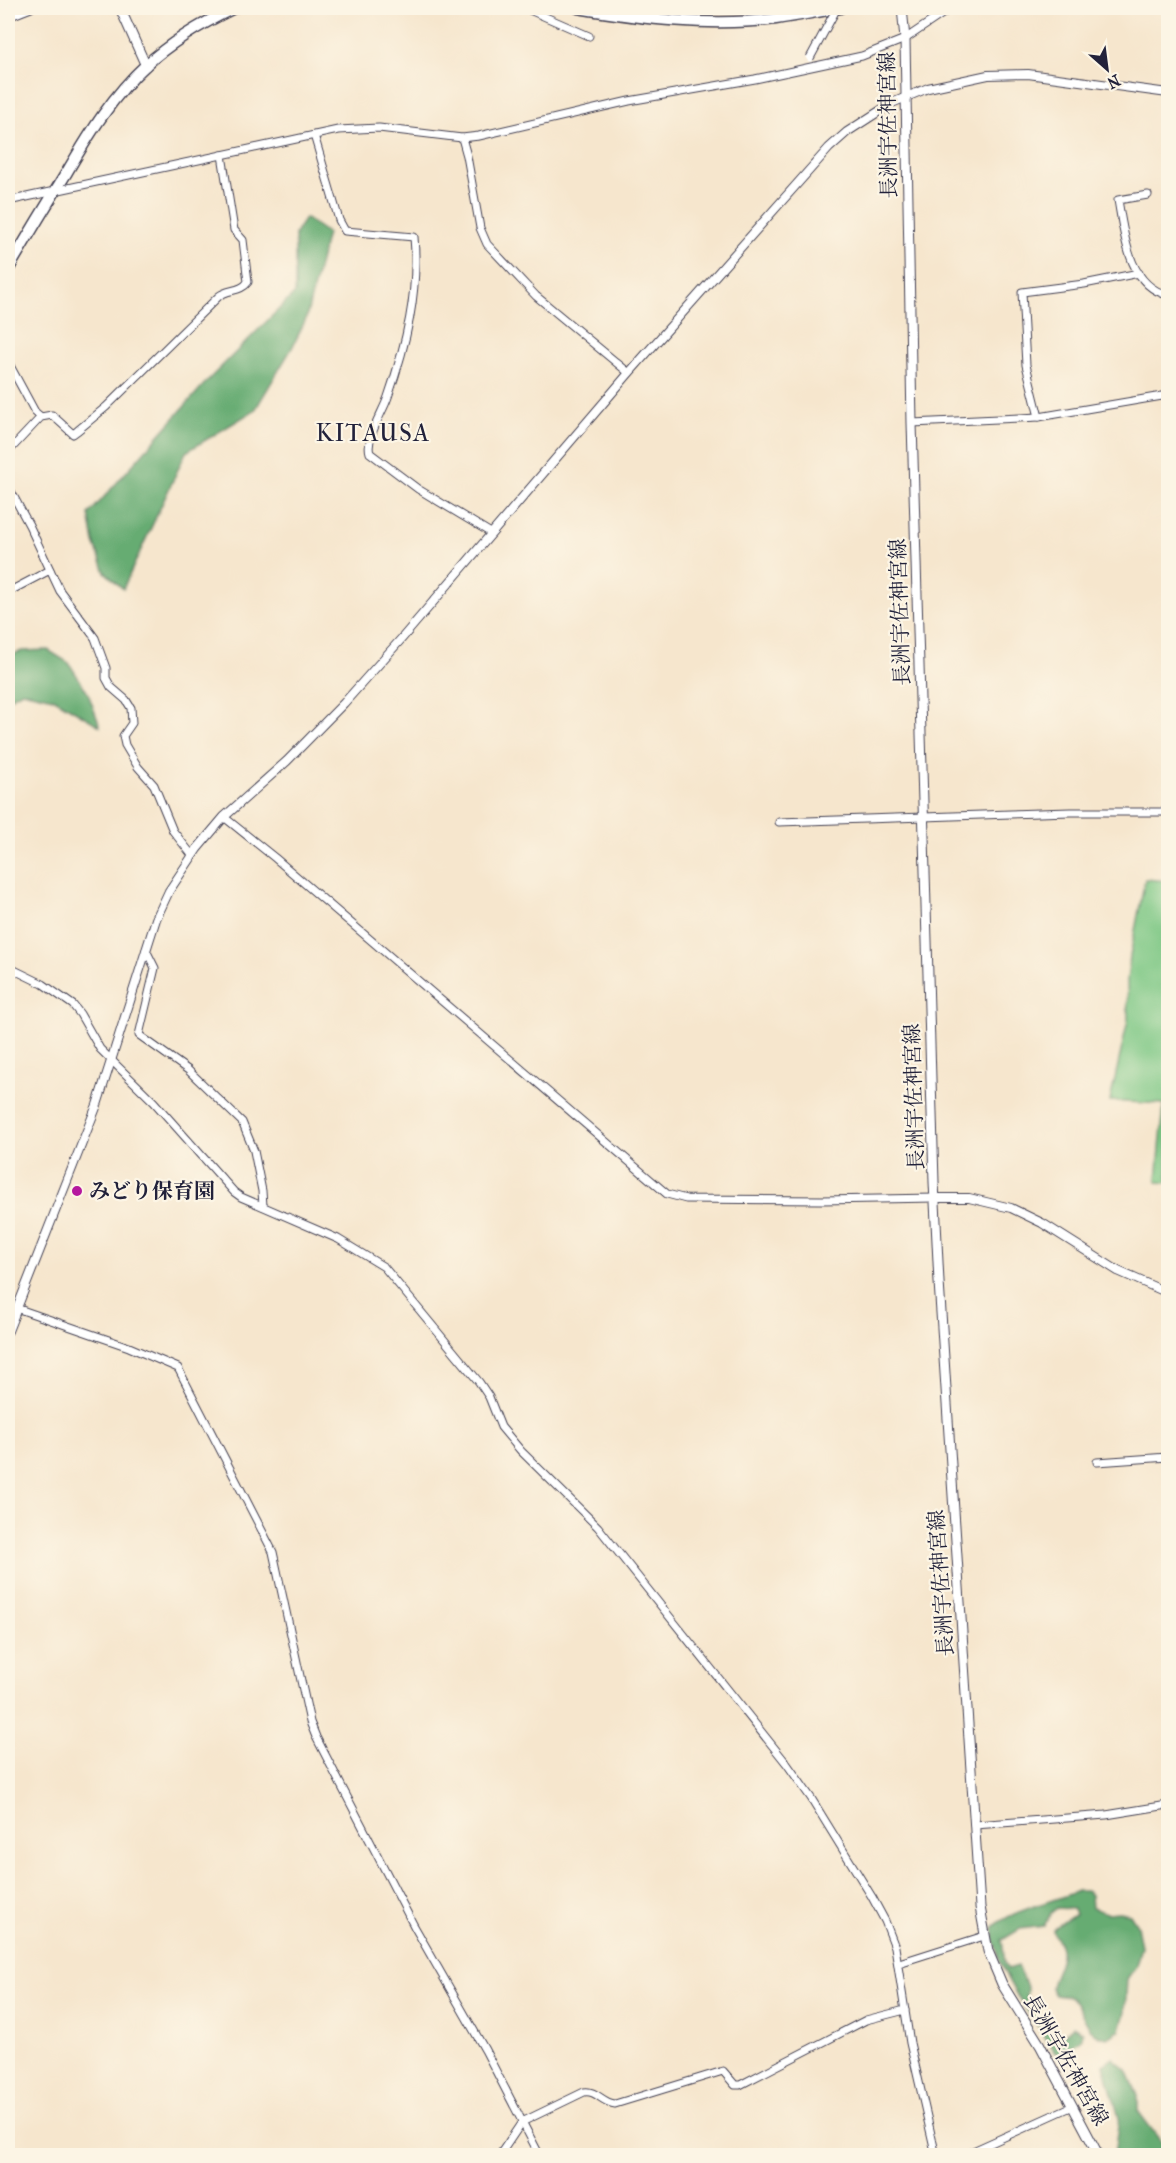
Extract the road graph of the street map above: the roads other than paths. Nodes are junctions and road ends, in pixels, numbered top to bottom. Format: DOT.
graph roads {
  1 [pos="31,8"];
  2 [pos="120,8"];
  3 [pos="234,8"];
  4 [pos="525,8"];
  5 [pos="578,8"];
  6 [pos="838,8"];
  7 [pos="902,8"];
  8 [pos="951,8"];
  9 [pos="8,17"];
  10 [pos="589,36"];
  11 [pos="905,39"];
  12 [pos="146,66"];
  13 [pos="804,68"];
  14 [pos="1168,93"];
  15 [pos="905,97"];
  16 [pos="314,135"];
  17 [pos="462,138"];
  18 [pos="222,155"];
  19 [pos="56,190"];
  20 [pos="1148,195"];
  21 [pos="8,201"];
  22 [pos="8,270"];
  23 [pos="1138,273"];
  24 [pos="1168,295"];
  25 [pos="8,362"];
  26 [pos="629,373"];
  27 [pos="1168,395"];
  28 [pos="41,417"];
  29 [pos="1039,417"];
  30 [pos="912,423"];
  31 [pos="8,452"];
  32 [pos="8,486"];
  33 [pos="491,533"];
  34 [pos="50,570"];
  35 [pos="8,592"];
  36 [pos="1168,812"];
  37 [pos="224,817"];
  38 [pos="924,818"];
  39 [pos="779,822"];
  40 [pos="192,855"];
  41 [pos="146,950"];
  42 [pos="8,967"];
  43 [pos="112,1062"];
  44 [pos="935,1198"];
  45 [pos="263,1206"];
  46 [pos="1168,1293"];
  47 [pos="16,1308"];
  48 [pos="8,1331"];
  49 [pos="1168,1455"];
  50 [pos="1097,1462"];
  51 [pos="1168,1805"];
  52 [pos="975,1826"];
  53 [pos="984,1936"];
  54 [pos="898,1963"];
  55 [pos="905,2010"];
  56 [pos="1073,2106"];
  57 [pos="522,2122"];
  58 [pos="499,2156"];
  59 [pos="540,2156"];
  60 [pos="936,2156"];
  61 [pos="962,2156"];
  62 [pos="1100,2156"];
  1 -- 9 [label="street"];
  2 -- 12 [label="main road"];
  3 -- 12 [label="highway"];
  4 -- 10 [label="street"];
  5 -- 6 [label="highway"];
  6 -- 13 [label="street, bridge"];
  7 -- 11 [label="main road, 長洲宇佐神宮線"];
  8 -- 11 [label="street"];
  11 -- 13 [label="street"];
  11 -- 15 [label="main road, 長洲宇佐神宮線"];
  12 -- 19 [label="highway"];
  13 -- 17 [label="street"];
  14 -- 15 [label="street"];
  15 -- 26 [label="street"];
  15 -- 30 [label="main road, 長洲宇佐神宮線"];
  16 -- 17 [label="street"];
  16 -- 18 [label="street"];
  16 -- 33 [label="street"];
  17 -- 26 [label="street"];
  18 -- 19 [label="street"];
  18 -- 28 [label="street"];
  19 -- 21 [label="street"];
  19 -- 22 [label="highway"];
  20 -- 23 [label="street"];
  23 -- 24 [label="street"];
  23 -- 29 [label="street"];
  25 -- 28 [label="street"];
  26 -- 33 [label="street"];
  27 -- 29 [label="street"];
  28 -- 31 [label="street"];
  29 -- 30 [label="street"];
  30 -- 38 [label="main road, 長洲宇佐神宮線"];
  32 -- 34 [label="street"];
  33 -- 37 [label="street"];
  34 -- 35 [label="street"];
  34 -- 40 [label="street"];
  36 -- 38 [label="street"];
  37 -- 40 [label="street"];
  37 -- 44 [label="street"];
  38 -- 39 [label="street"];
  38 -- 44 [label="main road, 長洲宇佐神宮線"];
  40 -- 41 [label="street"];
  41 -- 43 [label="street"];
  41 -- 45 [label="street"];
  42 -- 43 [label="street"];
  43 -- 45 [label="street"];
  43 -- 47 [label="street"];
  44 -- 46 [label="street"];
  44 -- 52 [label="main road, 長洲宇佐神宮線"];
  45 -- 54 [label="street"];
  47 -- 48 [label="street"];
  47 -- 57 [label="street"];
  49 -- 50 [label="street"];
  51 -- 52 [label="street"];
  52 -- 53 [label="main road, 長洲宇佐神宮線"];
  53 -- 54 [label="street"];
  53 -- 56 [label="main road, 長洲宇佐神宮線"];
  54 -- 55 [label="street"];
  55 -- 57 [label="street"];
  55 -- 60 [label="street"];
  56 -- 61 [label="street"];
  56 -- 62 [label="main road, 長洲宇佐神宮線"];
  57 -- 58 [label="street"];
  57 -- 59 [label="street"];
}
